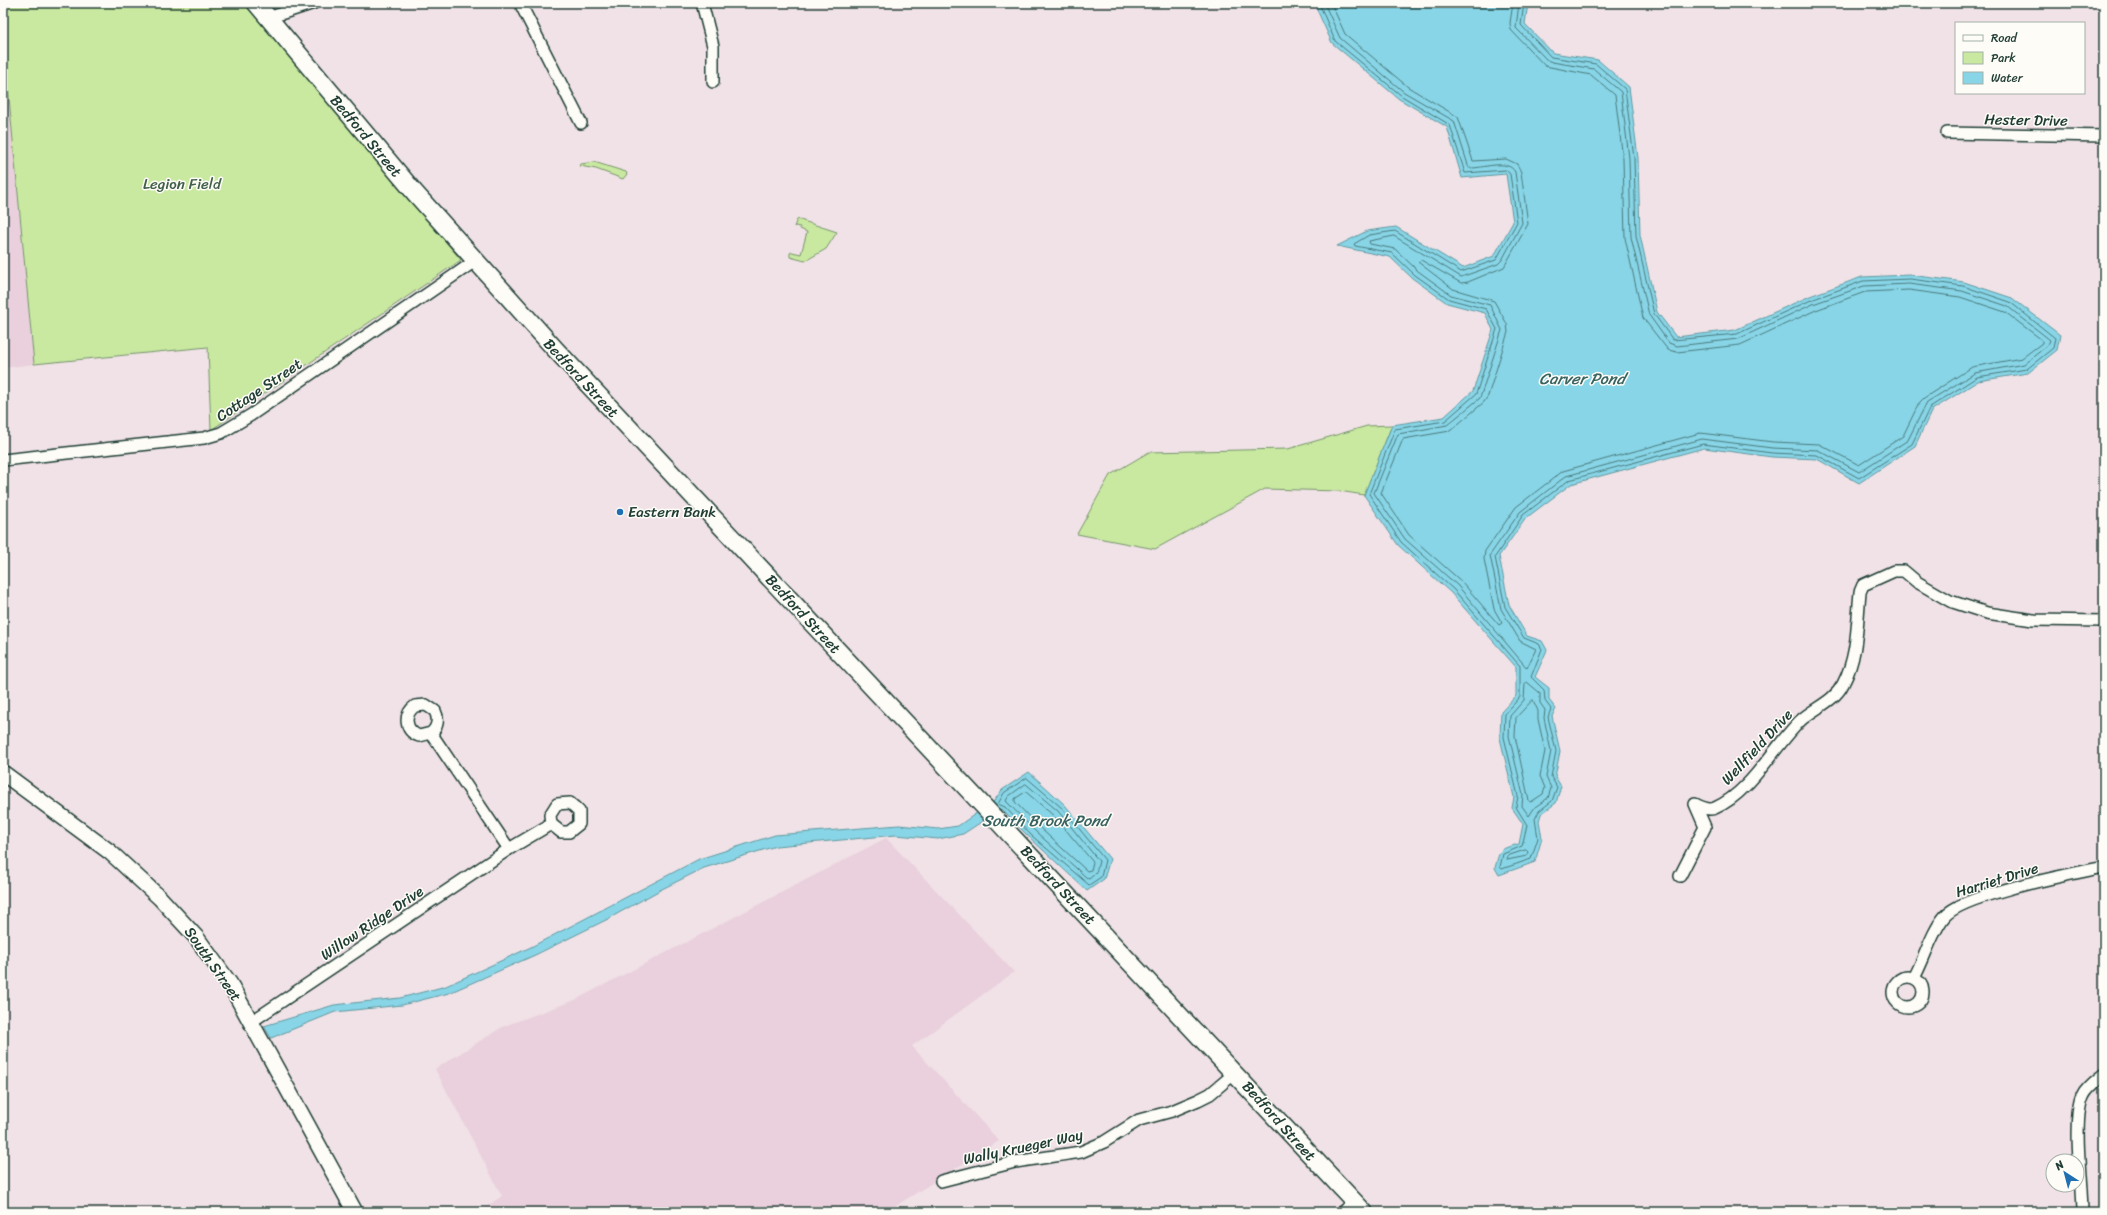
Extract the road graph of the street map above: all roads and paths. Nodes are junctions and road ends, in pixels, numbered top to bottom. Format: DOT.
graph roads {
  1 [pos="256,3"];
  2 [pos="314,3"];
  3 [pos="520,3"];
  4 [pos="702,3"];
  5 [pos="268,18"];
  6 [pos="713,82"];
  7 [pos="581,123"];
  8 [pos="1947,133"];
  9 [pos="2104,136"];
  10 [pos="475,261"];
  11 [pos="3,460"];
  12 [pos="2104,621"];
  13 [pos="430,733"];
  14 [pos="3,773"];
  15 [pos="551,824"];
  16 [pos="509,849"];
  17 [pos="2104,868"];
  18 [pos="1680,876"];
  19 [pos="1914,978"];
  20 [pos="251,1022"];
  21 [pos="1235,1073"];
  22 [pos="2104,1074"];
  23 [pos="941,1181"];
  24 [pos="1353,1209"];
  25 [pos="355,1212"];
  26 [pos="2082,1212"];
  1 -- 5 [label="main road, Bedford Street"];
  2 -- 5 [label="street"];
  3 -- 7 [label="street"];
  4 -- 6 [label="street"];
  5 -- 10 [label="main road, Bedford Street"];
  8 -- 9 [label="street, Hester Drive"];
  10 -- 11 [label="street, Cottage Street"];
  10 -- 21 [label="main road, Bedford Street"];
  12 -- 18 [label="street, Wellfield Drive"];
  13 -- 16 [label="street"];
  14 -- 20 [label="street, South Street"];
  15 -- 16 [label="street, Willow Ridge Drive"];
  16 -- 20 [label="street, Willow Ridge Drive"];
  17 -- 19 [label="street, Harriet Drive"];
  20 -- 25 [label="street, South Street"];
  21 -- 23 [label="street, Wally Krueger Way"];
  21 -- 24 [label="main road, Bedford Street"];
  22 -- 26 [label="street"];
}
